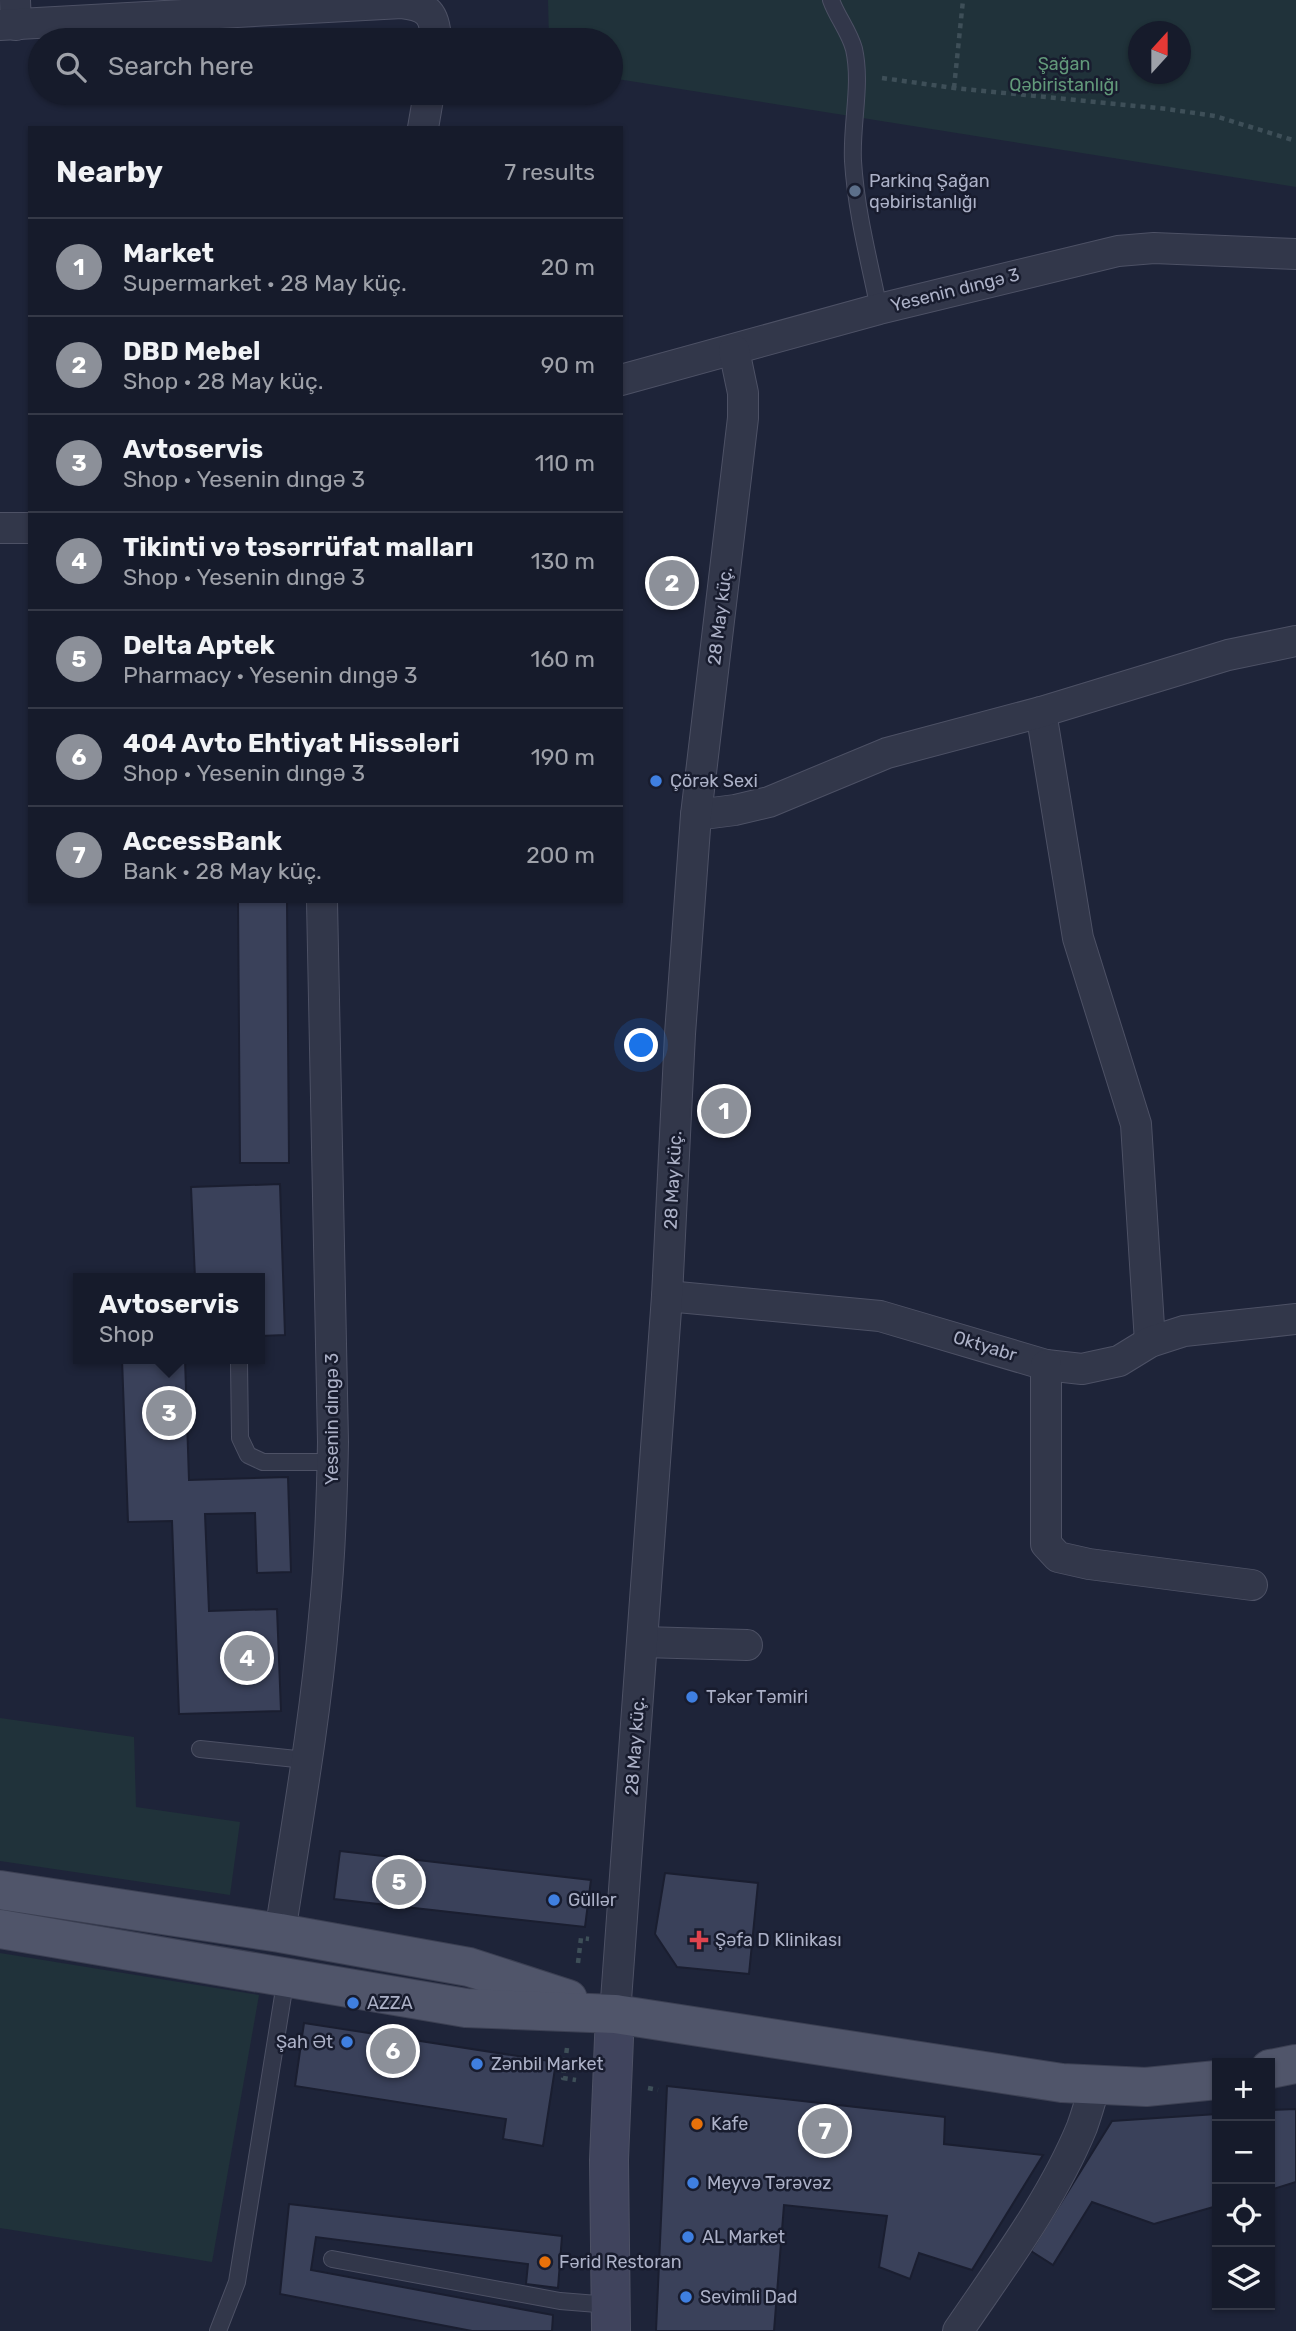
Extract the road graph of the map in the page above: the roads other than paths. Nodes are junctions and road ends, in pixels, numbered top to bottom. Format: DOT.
graph roads {
  1 [pos="831,0"];
  2 [pos="416,2"];
  3 [pos="232,6"];
  4 [pos="10,17"];
  5 [pos="435,28"];
  6 [pos="427,105"];
  7 [pos="424,126"];
  8 [pos="1296,254"];
  9 [pos="879,309"];
  10 [pos="734,349"];
  11 [pos="623,379"];
  12 [pos="0,528"];
  13 [pos="28,528"];
  14 [pos="1296,641"];
  15 [pos="1041,712"];
  16 [pos="696,815"];
  17 [pos="321,903"];
  18 [pos="667,1296"];
  19 [pos="1296,1319"];
  20 [pos="1150,1342"];
  21 [pos="239,1364"];
  22 [pos="1046,1365"];
  23 [pos="333,1462"];
  24 [pos="1252,1585"];
  25 [pos="643,1642"];
  26 [pos="747,1645"];
  27 [pos="200,1749"];
  28 [pos="306,1760"];
  29 [pos="0,1890"];
  30 [pos="0,1929"];
  31 [pos="280,1933"];
  32 [pos="286,1977"];
  33 [pos="615,2014"];
  34 [pos="1296,2064"];
  35 [pos="1275,2068"];
  36 [pos="1212,2080"];
  37 [pos="1095,2085"];
  38 [pos="332,2259"];
  39 [pos="610,2318"];
  40 [pos="218,2331"];
  41 [pos="958,2331"];
  1 -- 9 [label="lane"];
  2 -- 3 [label="street"];
  2 -- 5 [label="street"];
  3 -- 4 [label="street"];
  6 -- 7 [label="street"];
  8 -- 9 [label="street, Yesenin dıngə 3"];
  9 -- 10 [label="street, Yesenin dıngə 3"];
  10 -- 11 [label="street, Yesenin dıngə 3"];
  10 -- 16 [label="street, 28 May küç."];
  12 -- 13 [label="street"];
  14 -- 15 [label="street"];
  15 -- 16 [label="street"];
  15 -- 20 [label="street"];
  16 -- 18 [label="street, 28 May küç."];
  17 -- 23 [label="street, Yesenin dıngə 3"];
  18 -- 22 [label="street, Oktyabr"];
  18 -- 25 [label="street, 28 May küç."];
  19 -- 20 [label="street, Oktyabr"];
  20 -- 22 [label="street, Oktyabr"];
  21 -- 23 [label="lane"];
  22 -- 24 [label="street"];
  23 -- 28 [label="street, Yesenin dıngə 3"];
  25 -- 26 [label="street"];
  25 -- 33 [label="street, 28 May küç."];
  27 -- 28 [label="lane"];
  28 -- 31 [label="street, Yesenin dıngə 3"];
  29 -- 31 [label="main road"];
  30 -- 32 [label="main road"];
  31 -- 33 [label="main road"];
  32 -- 33 [label="main road"];
  32 -- 40 [label="lane"];
  33 -- 37 [label="main road"];
  33 -- 39 [label="main road"];
  34 -- 35 [label="main road"];
  36 -- 37 [label="main road"];
  37 -- 41 [label="street"];
  38 -- 39 [label="lane"];
}
